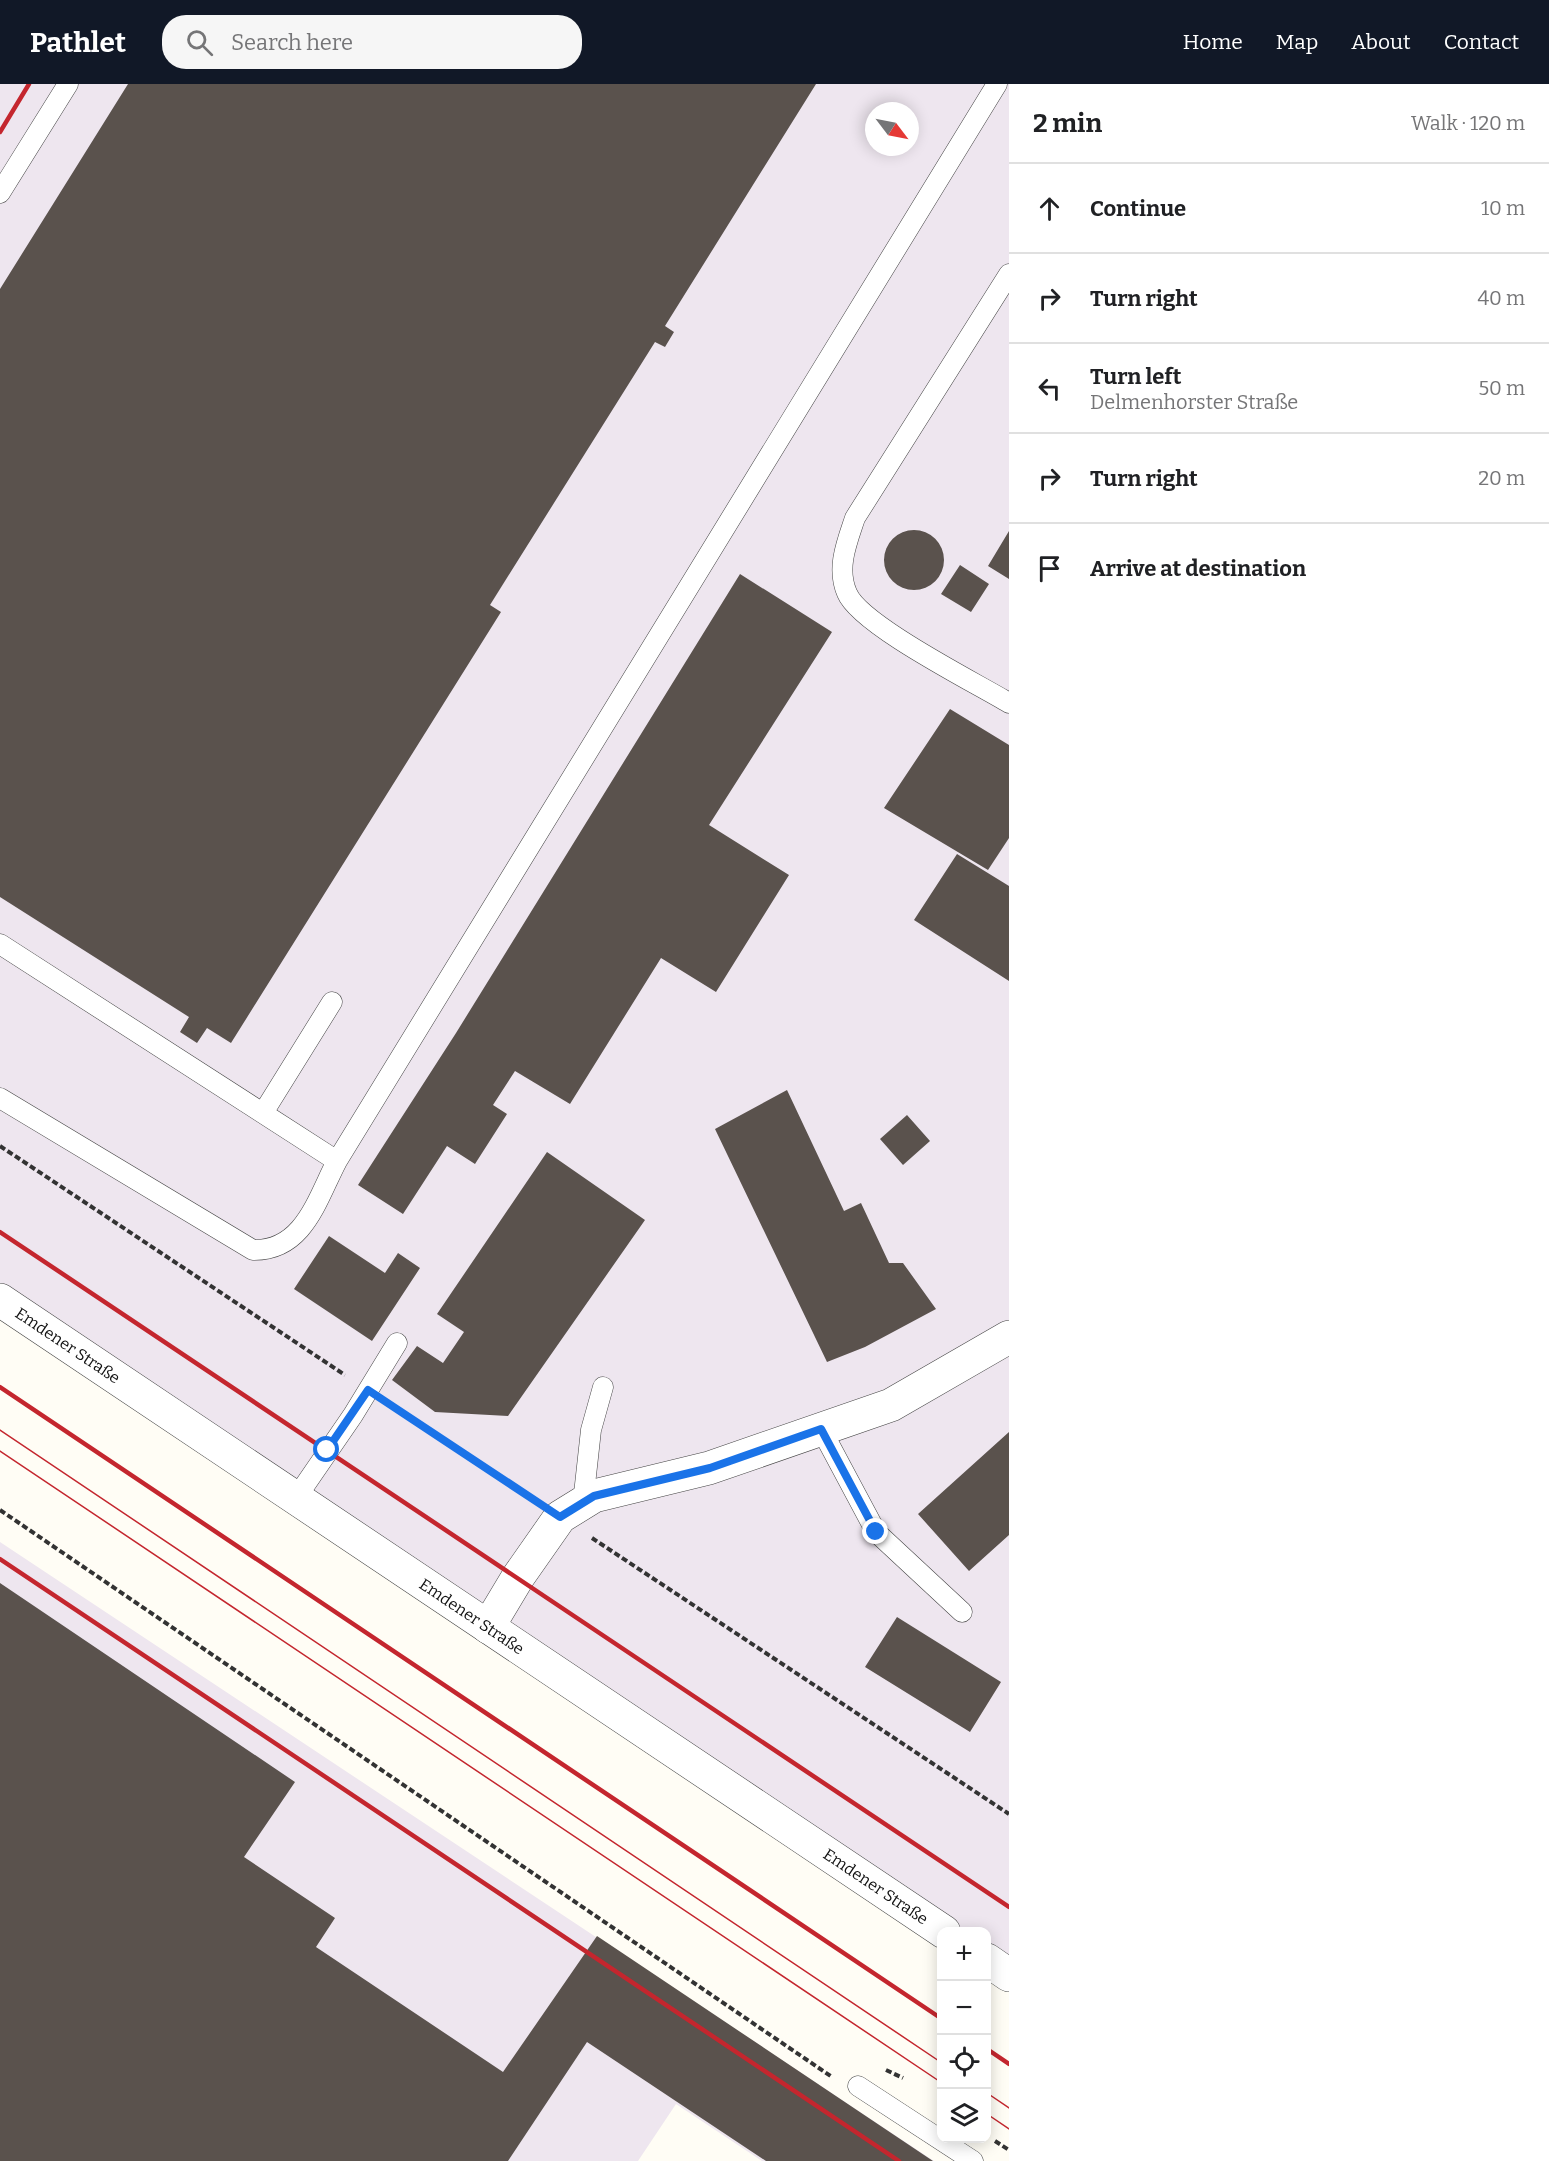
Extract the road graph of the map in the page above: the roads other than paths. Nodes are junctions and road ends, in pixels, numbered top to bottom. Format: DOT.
graph roads {
  1 [pos="68,84"];
  2 [pos="997,84"];
  3 [pos="0,193"];
  4 [pos="1009,274"];
  5 [pos="1009,703"];
  6 [pos="0,944"];
  7 [pos="332,1002"];
  8 [pos="0,1098"];
  9 [pos="263,1113"];
  10 [pos="337,1161"];
  11 [pos="0,1300"];
  12 [pos="1009,1336"];
  13 [pos="397,1343"];
  14 [pos="603,1387"];
  15 [pos="821,1429"];
  16 [pos="296,1498"];
  17 [pos="571,1510"];
  18 [pos="962,1612"];
  19 [pos="488,1627"];
  20 [pos="937,1927"];
  21 [pos="991,1963"];
  22 [pos="1009,1975"];
  23 [pos="858,2086"];
  24 [pos="973,2161"];
  1 -- 3 [label="lane"];
  2 -- 10 [label="lane"];
  4 -- 5 [label="lane"];
  6 -- 9 [label="lane"];
  7 -- 9 [label="lane"];
  8 -- 10 [label="lane"];
  9 -- 10 [label="lane"];
  11 -- 16 [label="street, Emdener Straße"];
  12 -- 15 [label="street"];
  13 -- 16 [label="lane"];
  14 -- 17 [label="lane"];
  15 -- 17 [label="street"];
  15 -- 18 [label="lane"];
  16 -- 19 [label="street, Emdener Straße"];
  17 -- 19 [label="street"];
  19 -- 20 [label="street, Emdener Straße"];
  21 -- 22 [label="street"];
  23 -- 24 [label="lane"];
}
